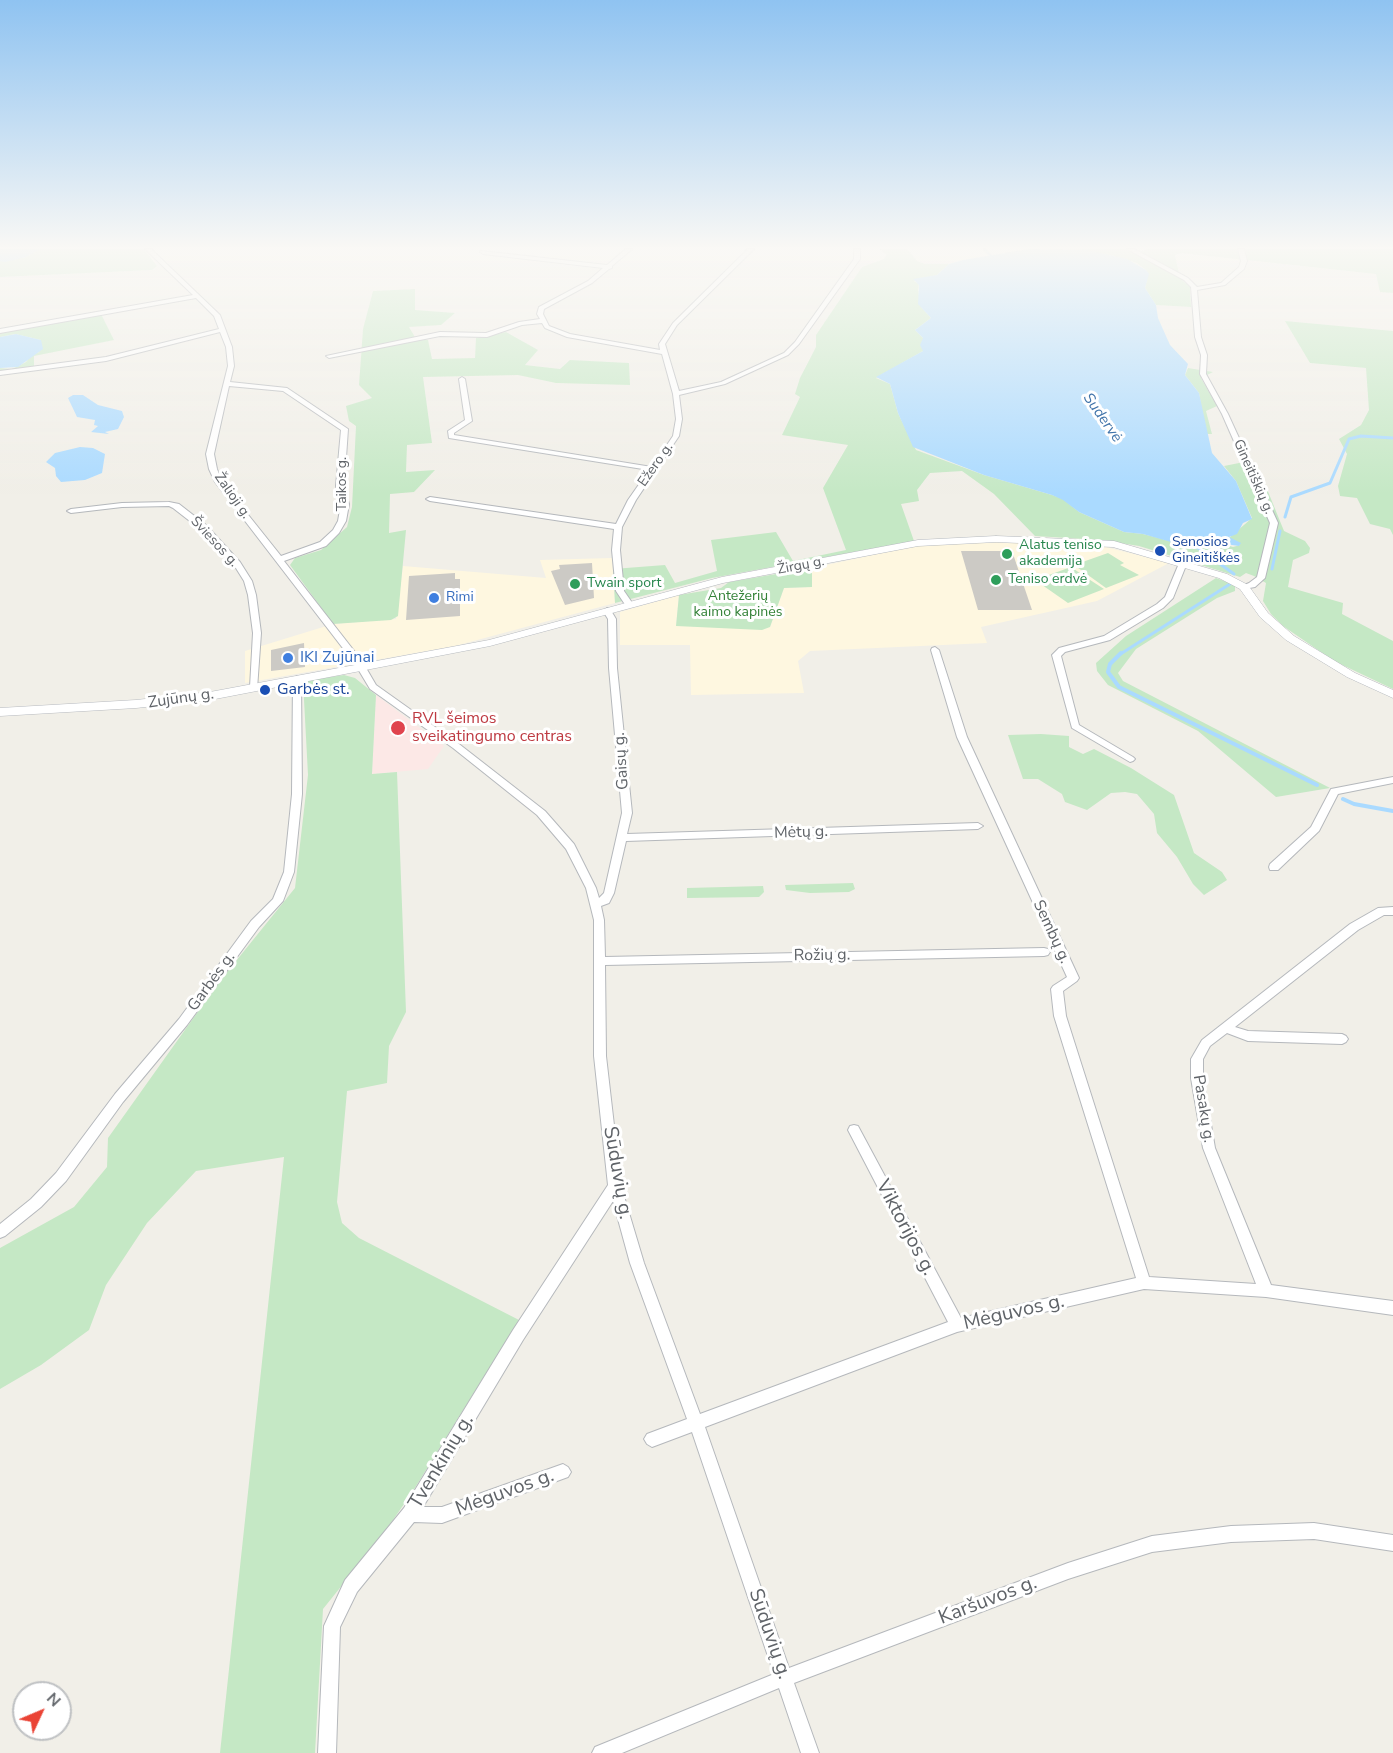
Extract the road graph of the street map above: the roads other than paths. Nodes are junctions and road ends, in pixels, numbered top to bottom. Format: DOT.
graph roads {
  1 [pos="224,330"];
  2 [pos="221,331"];
  3 [pos="499,331"];
  4 [pos="554,331"];
  5 [pos="669,331"];
  6 [pos="807,331"];
  7 [pos="1198,331"];
  8 [pos="662,352"];
  9 [pos="329,356"];
  10 [pos="0,374"];
  11 [pos="462,379"];
  12 [pos="227,384"];
  13 [pos="676,394"];
  14 [pos="654,469"];
  15 [pos="430,499"];
  16 [pos="71,511"];
  17 [pos="618,527"];
  18 [pos="278,560"];
  19 [pos="1183,563"];
  20 [pos="1244,587"];
  21 [pos="629,604"];
  22 [pos="607,610"];
  23 [pos="935,650"];
  24 [pos="360,668"];
  25 [pos="297,679"];
  26 [pos="254,687"];
  27 [pos="1393,694"];
  28 [pos="0,712"];
  29 [pos="1130,759"];
  30 [pos="1393,780"];
  31 [pos="978,826"];
  32 [pos="623,838"];
  33 [pos="1274,867"];
  34 [pos="596,904"];
  35 [pos="1393,911"];
  36 [pos="1044,952"];
  37 [pos="599,961"];
  38 [pos="1226,1028"];
  39 [pos="1342,1039"];
  40 [pos="854,1130"];
  41 [pos="615,1186"];
  42 [pos="0,1232"];
  43 [pos="1144,1283"];
  44 [pos="1266,1291"];
  45 [pos="1393,1308"];
  46 [pos="957,1325"];
  47 [pos="696,1423"];
  48 [pos="652,1439"];
  49 [pos="563,1472"];
  50 [pos="410,1514"];
  51 [pos="1393,1543"];
  52 [pos="784,1678"];
  53 [pos="327,1753"];
  54 [pos="601,1753"];
  55 [pos="810,1753"];
  1 -- 12 [label="street, Žalioji g."];
  2 -- 10 [label="street"];
  3 -- 9 [label="street"];
  4 -- 8 [label="street"];
  5 -- 8 [label="street"];
  6 -- 13 [label="street"];
  7 -- 20 [label="street, Gineitiškių g."];
  8 -- 13 [label="street, Ežero g."];
  11 -- 14 [label="street"];
  12 -- 18 [label="street, Žalioji g."];
  12 -- 18 [label="street, Taikos g."];
  13 -- 14 [label="street, Ežero g."];
  14 -- 17 [label="street, Ežero g."];
  15 -- 17 [label="street"];
  16 -- 26 [label="street, Šviesos g."];
  17 -- 21 [label="street, Ežero g."];
  18 -- 24 [label="street, Žalioji g."];
  19 -- 20 [label="street, Žirgų g."];
  19 -- 21 [label="street, Žirgų g."];
  19 -- 29 [label="street"];
  20 -- 27 [label="street"];
  21 -- 22 [label="street, Žirgų g."];
  22 -- 24 [label="street, Žirgų g."];
  22 -- 32 [label="street, Gaisų g."];
  23 -- 43 [label="street, Sembų g."];
  24 -- 25 [label="street, Zujūnų g."];
  24 -- 34 [label="street, Sūduvių g."];
  25 -- 26 [label="street, Zujūnų g."];
  25 -- 42 [label="street, Garbės g."];
  26 -- 28 [label="street, Zujūnų g."];
  30 -- 33 [label="street"];
  31 -- 32 [label="street, Mėtų g."];
  32 -- 34 [label="street, Gaisų g."];
  34 -- 37 [label="street, Sūduvių g."];
  35 -- 38 [label="street, Pasakų g."];
  36 -- 37 [label="street, Rožių g."];
  37 -- 41 [label="street, Sūduvių g."];
  38 -- 39 [label="street"];
  38 -- 44 [label="street, Pasakų g."];
  40 -- 46 [label="street, Viktorijos g."];
  41 -- 47 [label="street, Sūduvių g."];
  41 -- 50 [label="street, Tvenkinių g."];
  43 -- 44 [label="street, Mėguvos g."];
  43 -- 46 [label="street, Mėguvos g."];
  44 -- 45 [label="street, Mėguvos g."];
  46 -- 47 [label="street, Mėguvos g."];
  47 -- 48 [label="street, Mėguvos g."];
  47 -- 52 [label="street, Sūduvių g."];
  49 -- 50 [label="street, Mėguvos g."];
  50 -- 53 [label="street, Tvenkinių g."];
  51 -- 52 [label="street, Karšuvos g."];
  52 -- 54 [label="street, Karšuvos g."];
  52 -- 55 [label="street, Sūduvių g."];
}
